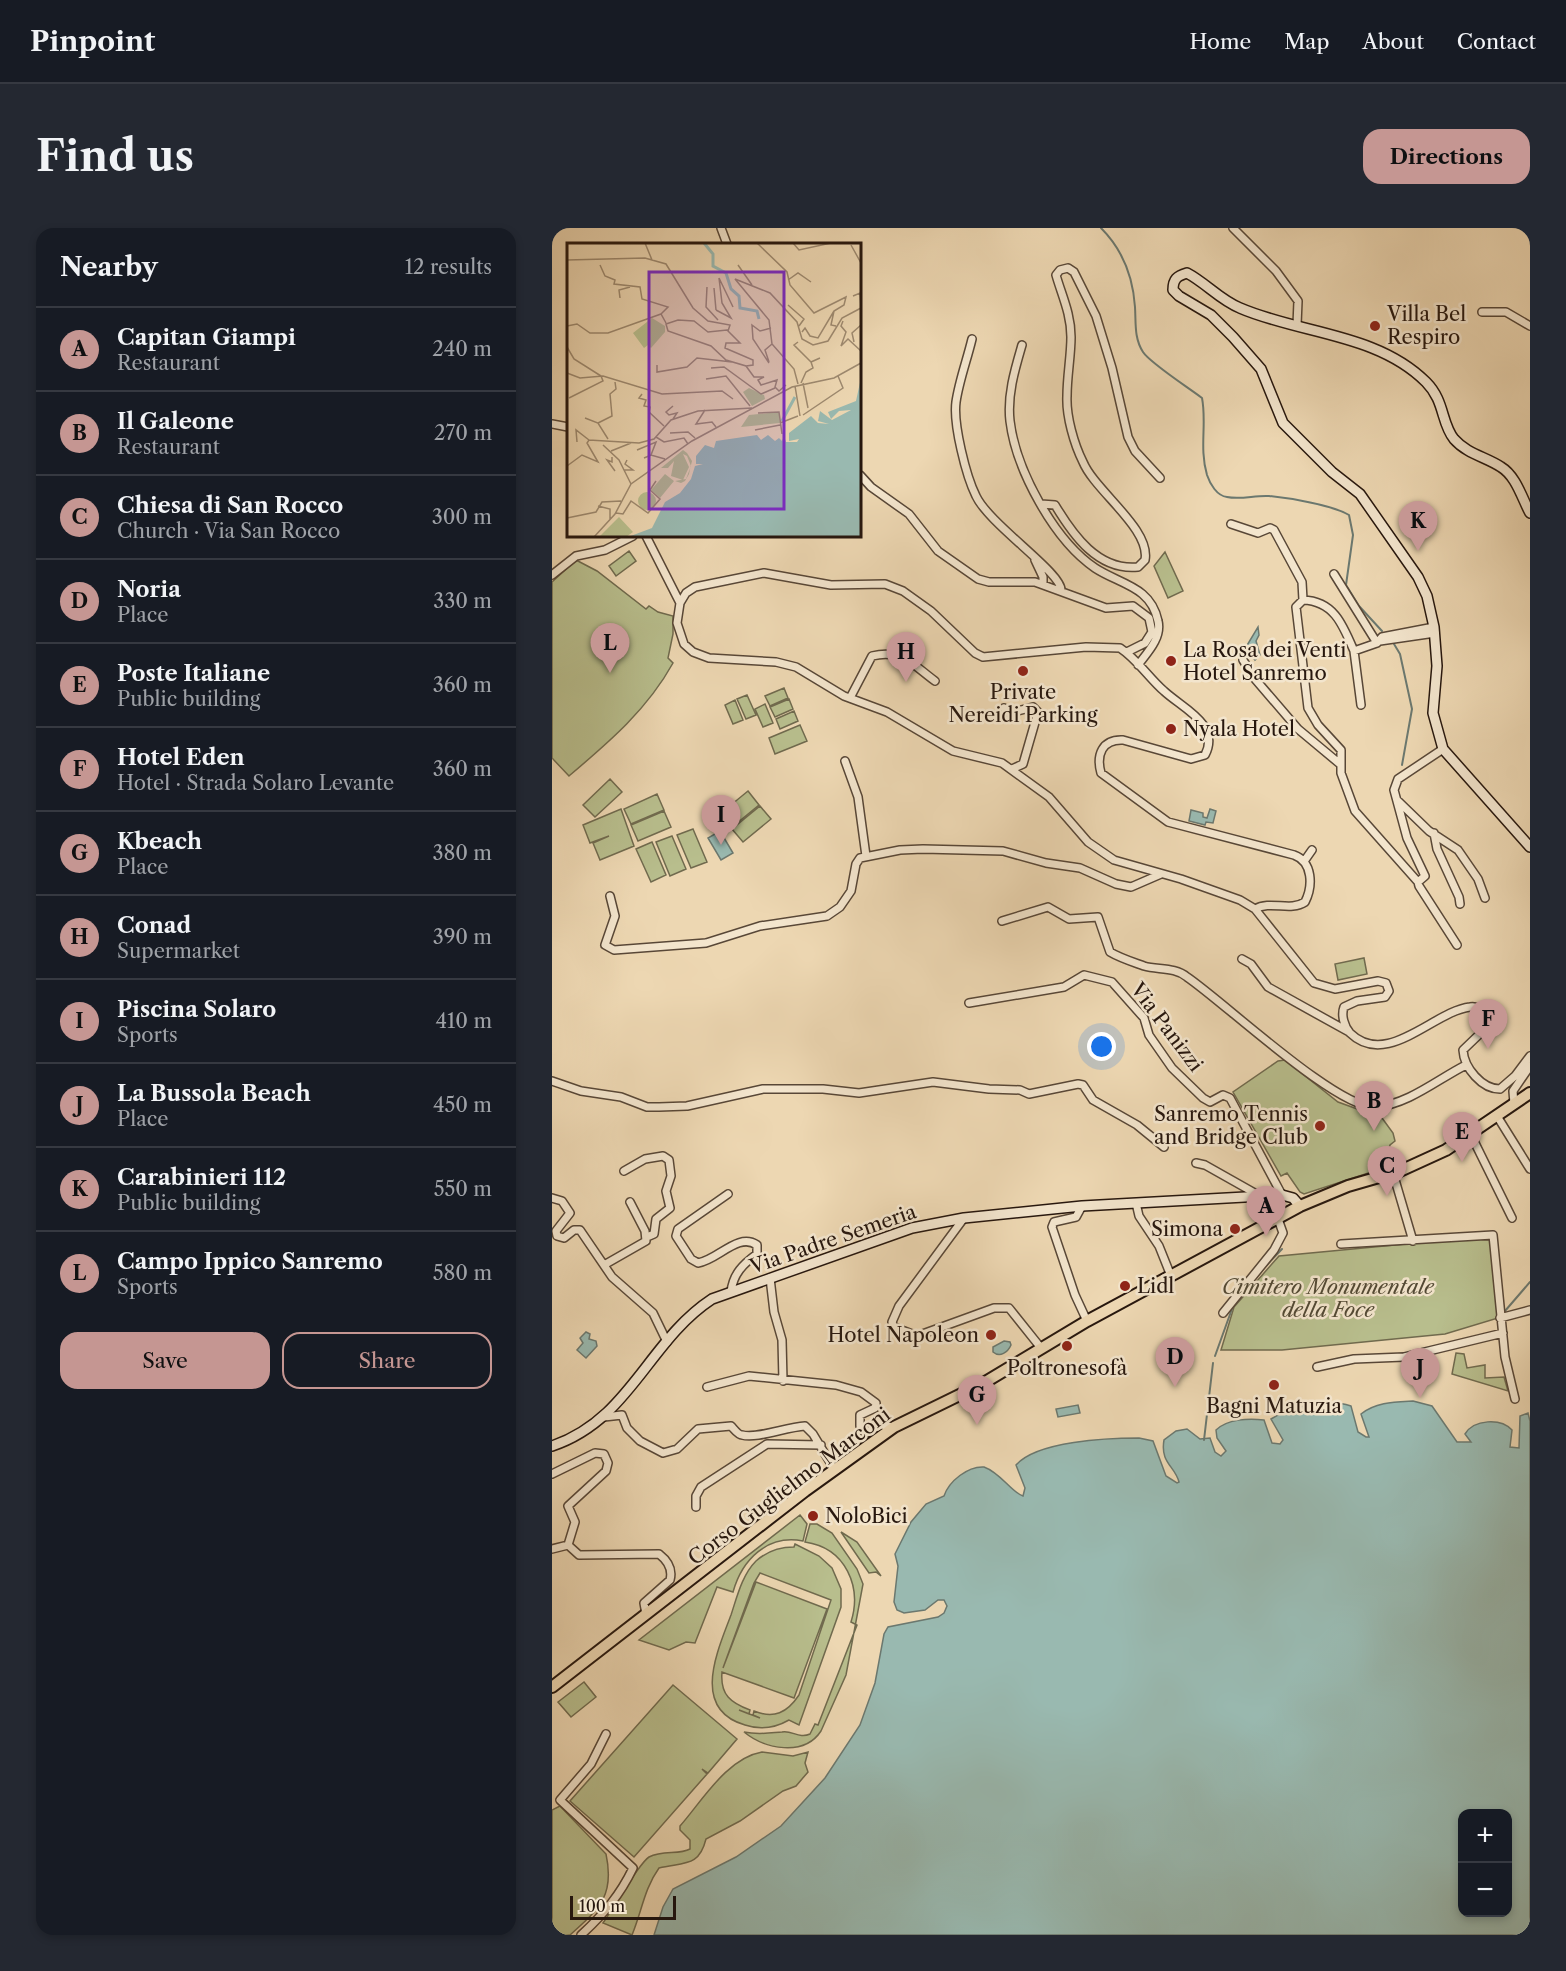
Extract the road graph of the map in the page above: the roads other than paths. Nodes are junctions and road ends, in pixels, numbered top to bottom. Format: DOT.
graph roads {
  1 [pos="722,228"];
  2 [pos="1233,228"];
  3 [pos="727,243"];
  4 [pos="1482,312"];
  5 [pos="1297,325"];
  6 [pos="1530,326"];
  7 [pos="972,339"];
  8 [pos="1022,345"];
  9 [pos="552,424"];
  10 [pos="567,427"];
  11 [pos="861,476"];
  12 [pos="1160,478"];
  13 [pos="1041,504"];
  14 [pos="1530,513"];
  15 [pos="1231,524"];
  16 [pos="631,537"];
  17 [pos="647,537"];
  18 [pos="1034,557"];
  19 [pos="1334,574"];
  20 [pos="552,575"];
  21 [pos="1043,584"];
  22 [pos="1061,590"];
  23 [pos="1302,600"];
  24 [pos="680,603"];
  25 [pos="1434,630"];
  26 [pos="1378,642"];
  27 [pos="1354,651"];
  28 [pos="1127,652"];
  29 [pos="1243,660"];
  30 [pos="1138,665"];
  31 [pos="935,681"];
  32 [pos="850,698"];
  33 [pos="1361,705"];
  34 [pos="1004,708"];
  35 [pos="1443,749"];
  36 [pos="845,761"];
  37 [pos="1340,764"];
  38 [pos="1012,769"];
  39 [pos="1397,800"];
  40 [pos="1434,833"];
  41 [pos="1530,847"];
  42 [pos="1312,850"];
  43 [pos="866,856"];
  44 [pos="1305,860"];
  45 [pos="1161,874"];
  46 [pos="1419,881"];
  47 [pos="610,896"];
  48 [pos="1485,897"];
  49 [pos="1460,904"];
  50 [pos="1255,909"];
  51 [pos="1002,921"];
  52 [pos="1457,945"];
  53 [pos="1242,959"];
  54 [pos="969,1003"];
  55 [pos="1349,1032"];
  56 [pos="1530,1056"];
  57 [pos="1466,1065"];
  58 [pos="1530,1066"];
  59 [pos="552,1081"];
  60 [pos="1530,1093"];
  61 [pos="1514,1104"];
  62 [pos="1497,1116"];
  63 [pos="1471,1135"];
  64 [pos="1164,1147"];
  65 [pos="1196,1163"];
  66 [pos="1530,1169"];
  67 [pos="624,1171"];
  68 [pos="1393,1173"];
  69 [pos="728,1194"];
  70 [pos="1282,1195"];
  71 [pos="1261,1196"];
  72 [pos="552,1198"];
  73 [pos="630,1202"];
  74 [pos="1136,1203"];
  75 [pos="1082,1206"];
  76 [pos="1300,1206"];
  77 [pos="964,1218"];
  78 [pos="1512,1218"];
  79 [pos="1278,1219"];
  80 [pos="647,1237"];
  81 [pos="1413,1241"];
  82 [pos="1341,1244"];
  83 [pos="604,1265"];
  84 [pos="1171,1276"];
  85 [pos="770,1278"];
  86 [pos="731,1292"];
  87 [pos="1530,1310"];
  88 [pos="1223,1312"];
  89 [pos="1500,1318"];
  90 [pos="1088,1322"];
  91 [pos="1503,1333"];
  92 [pos="667,1341"];
  93 [pos="1041,1348"];
  94 [pos="1317,1367"];
  95 [pos="783,1381"];
  96 [pos="707,1387"];
  97 [pos="1515,1399"];
  98 [pos="604,1417"];
  99 [pos="894,1427"];
  100 [pos="821,1445"];
  101 [pos="552,1446"];
  102 [pos="834,1469"];
  103 [pos="552,1474"];
  104 [pos="696,1507"];
  105 [pos="568,1545"];
  106 [pos="552,1549"];
  107 [pos="646,1614"];
  108 [pos="552,1687"];
  109 [pos="606,1734"];
  110 [pos="581,1935"];
  1 -- 3 [label="street"];
  2 -- 5 [label="street"];
  4 -- 6 [label="street"];
  5 -- 14 [label="main road"];
  5 -- 25 [label="main road"];
  7 -- 18 [label="street"];
  8 -- 13 [label="street"];
  9 -- 10 [label="street"];
  11 -- 21 [label="street"];
  12 -- 13 [label="street"];
  13 -- 30 [label="street"];
  15 -- 23 [label="street"];
  16 -- 20 [label="street"];
  17 -- 24 [label="street"];
  18 -- 21 [label="street"];
  18 -- 22 [label="street"];
  19 -- 26 [label="street"];
  21 -- 22 [label="street"];
  22 -- 28 [label="street"];
  23 -- 27 [label="street"];
  23 -- 37 [label="street"];
  24 -- 28 [label="street"];
  24 -- 32 [label="street"];
  25 -- 26 [label="street"];
  25 -- 35 [label="main road"];
  26 -- 27 [label="street"];
  27 -- 33 [label="street"];
  28 -- 30 [label="street"];
  29 -- 37 [label="street"];
  30 -- 44 [label="street"];
  31 -- 32 [label="street"];
  32 -- 38 [label="street"];
  34 -- 38 [label="street"];
  35 -- 39 [label="street"];
  35 -- 41 [label="main road"];
  36 -- 43 [label="street"];
  37 -- 46 [label="street"];
  38 -- 45 [label="street"];
  39 -- 40 [label="street"];
  39 -- 46 [label="street"];
  40 -- 48 [label="street"];
  40 -- 49 [label="street"];
  42 -- 44 [label="street"];
  43 -- 45 [label="street"];
  43 -- 47 [label="street"];
  44 -- 50 [label="street"];
  45 -- 50 [label="street"];
  46 -- 52 [label="street"];
  50 -- 55 [label="street"];
  51 -- 57 [label="street"];
  53 -- 55 [label="street"];
  54 -- 70 [label="street, Via Panizzi"];
  55 -- 57 [label="street"];
  56 -- 57 [label="street"];
  58 -- 61 [label="street"];
  59 -- 64 [label="street"];
  60 -- 61 [label="main road"];
  61 -- 62 [label="main road"];
  62 -- 63 [label="main road"];
  62 -- 66 [label="street"];
  63 -- 68 [label="main road"];
  63 -- 78 [label="street"];
  65 -- 71 [label="street"];
  67 -- 80 [label="street"];
  68 -- 76 [label="main road"];
  68 -- 81 [label="street"];
  69 -- 86 [label="street"];
  70 -- 71 [label="main road, Via Padre Semeria"];
  70 -- 76 [label="main road"];
  71 -- 74 [label="main road, Via Padre Semeria"];
  72 -- 83 [label="street"];
  73 -- 80 [label="street"];
  74 -- 75 [label="main road, Via Padre Semeria"];
  74 -- 84 [label="street"];
  75 -- 77 [label="main road, Via Padre Semeria"];
  75 -- 90 [label="street"];
  76 -- 79 [label="main road"];
  77 -- 85 [label="main road, Via Padre Semeria"];
  77 -- 93 [label="street"];
  79 -- 84 [label="main road"];
  79 -- 88 [label="street"];
  80 -- 83 [label="street"];
  81 -- 82 [label="street"];
  81 -- 89 [label="street"];
  83 -- 92 [label="street"];
  84 -- 90 [label="main road"];
  85 -- 86 [label="main road, Via Padre Semeria"];
  85 -- 95 [label="street"];
  86 -- 92 [label="main road, Via Padre Semeria"];
  87 -- 89 [label="street"];
  89 -- 91 [label="street"];
  90 -- 93 [label="main road, Corso Guglielmo Marconi"];
  91 -- 94 [label="street"];
  91 -- 97 [label="street"];
  92 -- 98 [label="main road, Via Padre Semeria"];
  93 -- 99 [label="main road, Corso Guglielmo Marconi"];
  95 -- 96 [label="street"];
  95 -- 99 [label="street"];
  98 -- 100 [label="street"];
  98 -- 101 [label="main road, Via Padre Semeria"];
  99 -- 102 [label="main road, Corso Guglielmo Marconi"];
  100 -- 102 [label="street"];
  100 -- 104 [label="street"];
  102 -- 107 [label="main road, Corso Guglielmo Marconi"];
  103 -- 105 [label="street"];
  105 -- 106 [label="street"];
  105 -- 107 [label="street"];
  107 -- 108 [label="main road, Corso Guglielmo Marconi"];
  109 -- 110 [label="street"];
}
